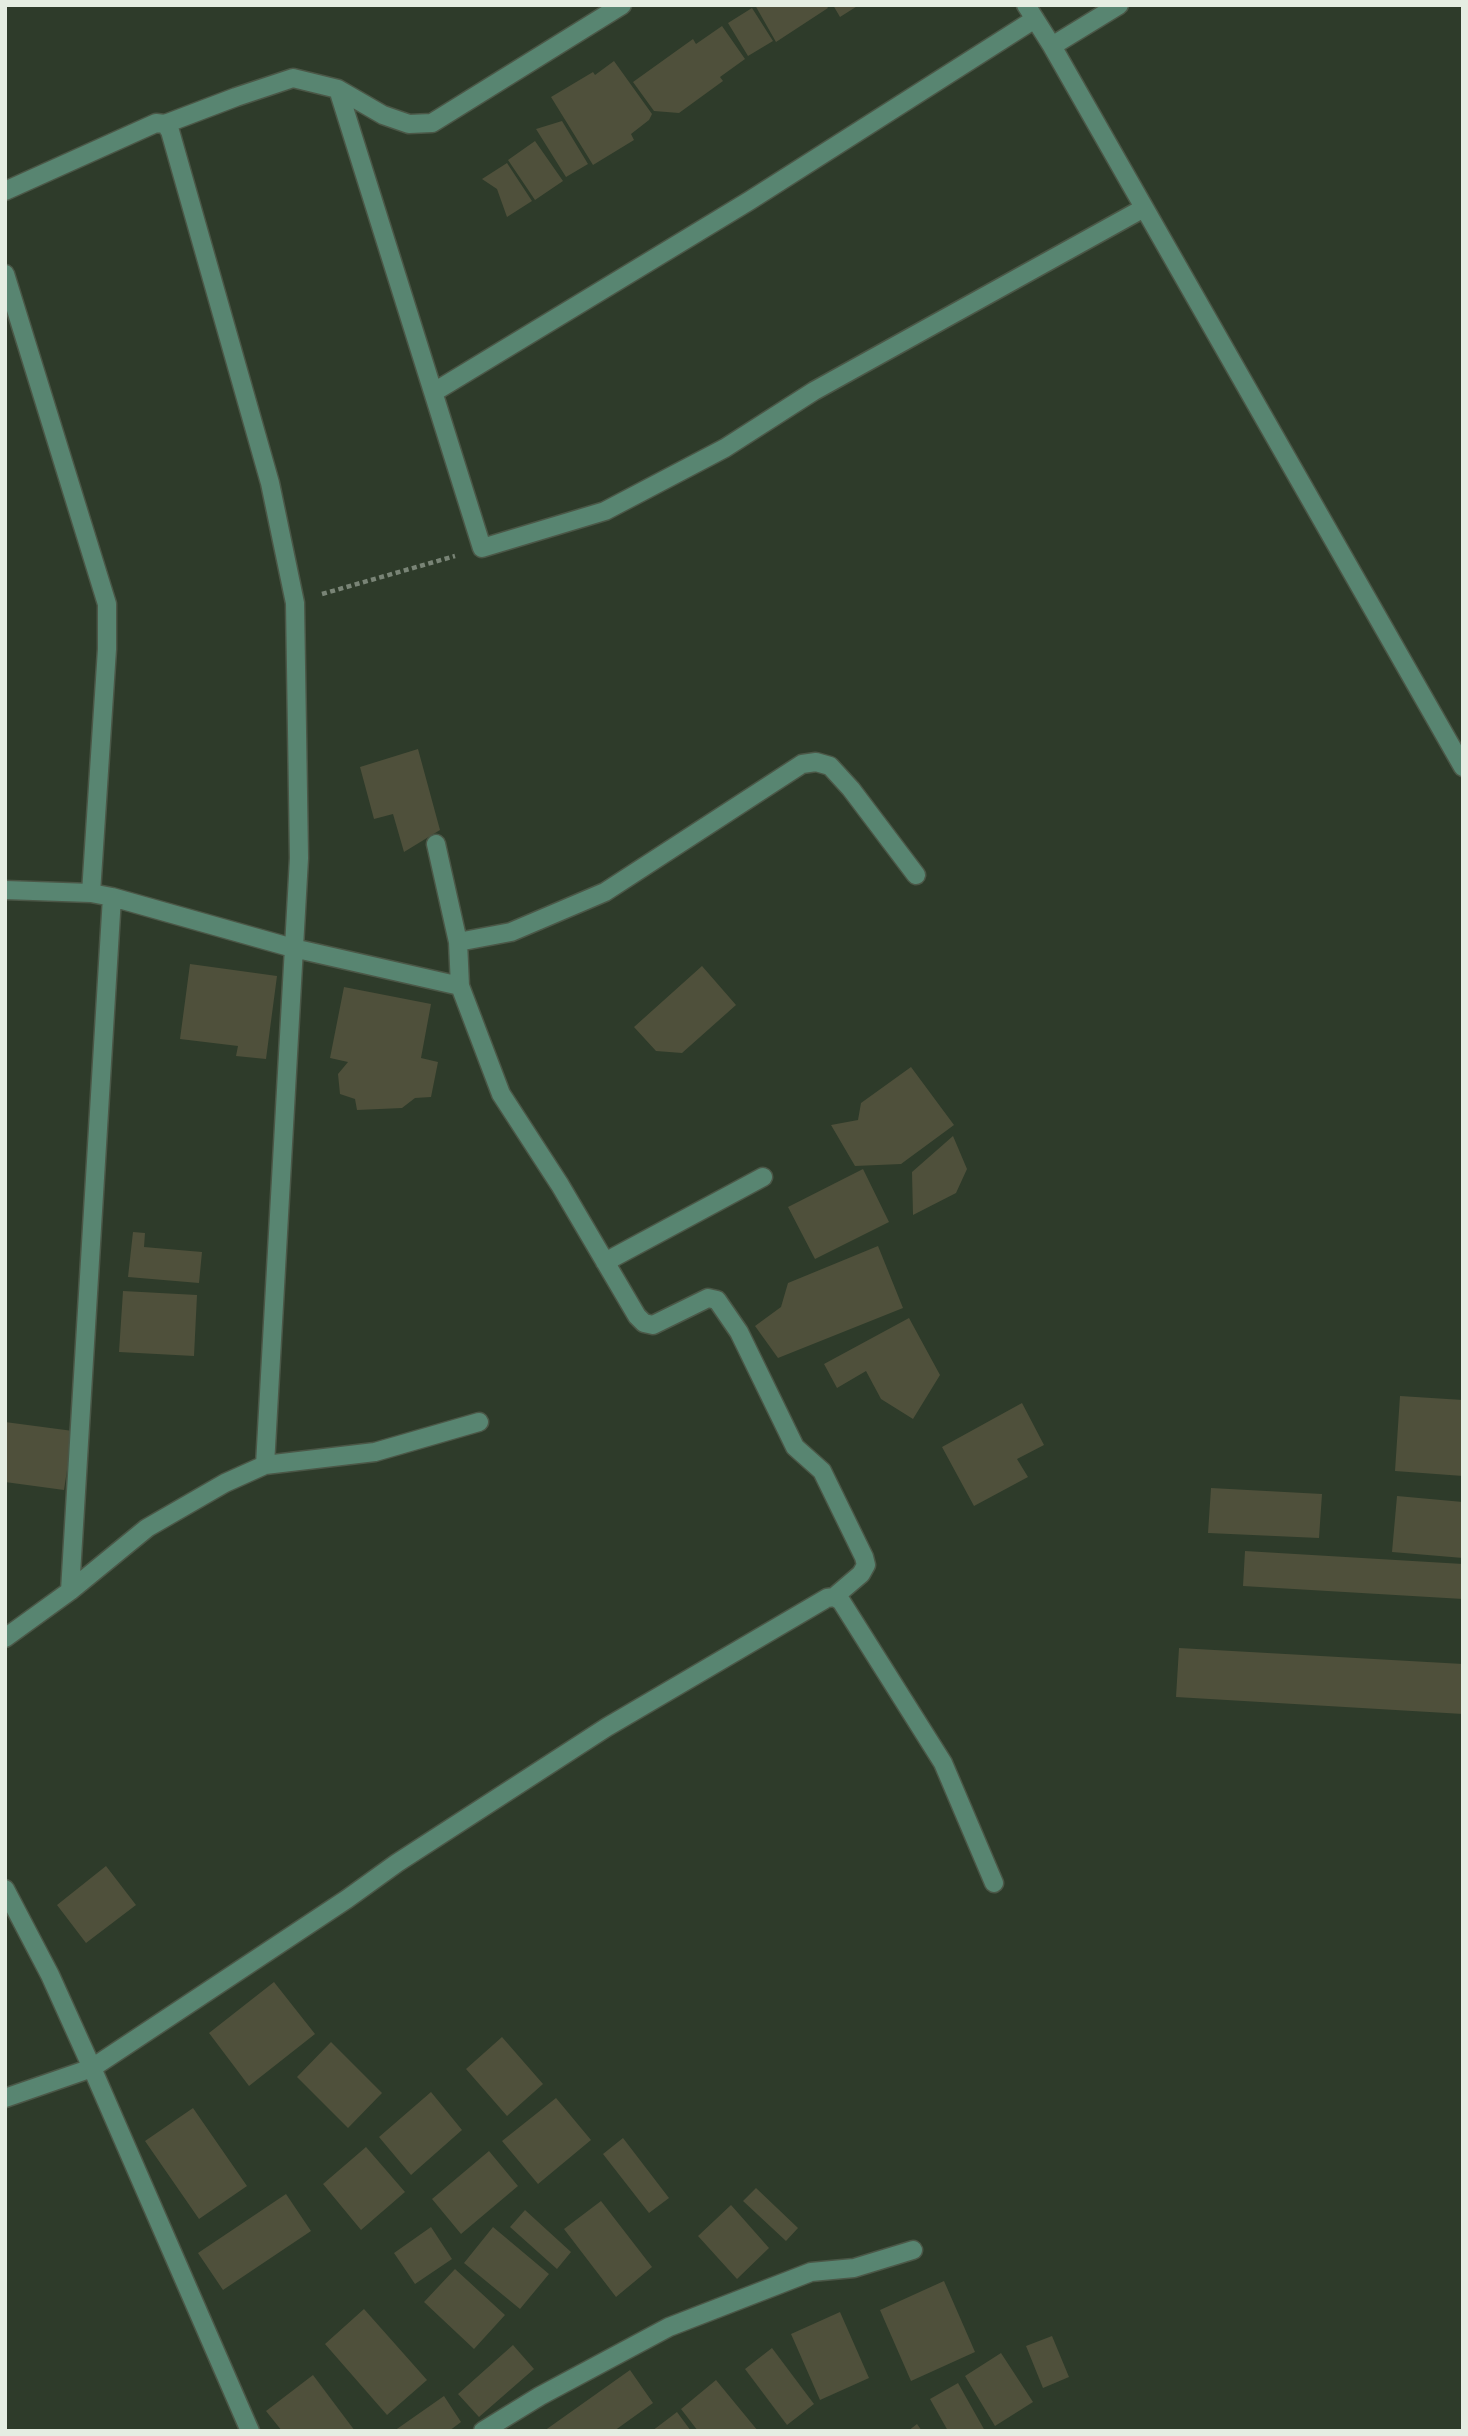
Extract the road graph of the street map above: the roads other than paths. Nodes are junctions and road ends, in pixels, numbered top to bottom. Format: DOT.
graph roads {
  1 [pos="622,5"];
  2 [pos="1119,5"];
  3 [pos="1030,12"];
  4 [pos="1052,46"];
  5 [pos="338,89"];
  6 [pos="165,124"];
  7 [pos="5,191"];
  8 [pos="1144,208"];
  9 [pos="5,274"];
  10 [pos="433,392"];
  11 [pos="1463,767"];
  12 [pos="436,844"];
  13 [pos="916,875"];
  14 [pos="5,890"];
  15 [pos="91,893"];
  16 [pos="112,897"];
  17 [pos="458,942"];
  18 [pos="293,948"];
  19 [pos="460,986"];
  20 [pos="763,1177"];
  21 [pos="606,1262"];
  22 [pos="479,1422"];
  23 [pos="265,1465"];
  24 [pos="70,1591"];
  25 [pos="834,1597"];
  26 [pos="5,1638"];
  27 [pos="994,1883"];
  28 [pos="5,1889"];
  29 [pos="92,2068"];
  30 [pos="5,2098"];
  31 [pos="913,2250"];
  32 [pos="250,2431"];
  33 [pos="482,2431"];
  1 -- 5 [label="street"];
  2 -- 4 [label="street"];
  3 -- 4 [label="street"];
  3 -- 10 [label="street"];
  4 -- 8 [label="street"];
  5 -- 6 [label="street"];
  5 -- 10 [label="street"];
  6 -- 7 [label="street"];
  6 -- 18 [label="street"];
  8 -- 10 [label="street"];
  8 -- 11 [label="street"];
  9 -- 15 [label="street"];
  12 -- 17 [label="street"];
  13 -- 17 [label="street"];
  14 -- 15 [label="street"];
  15 -- 16 [label="street"];
  16 -- 18 [label="street"];
  16 -- 24 [label="street"];
  17 -- 19 [label="street"];
  18 -- 19 [label="street"];
  18 -- 23 [label="street"];
  19 -- 21 [label="street"];
  20 -- 21 [label="street"];
  21 -- 25 [label="street"];
  22 -- 23 [label="street"];
  23 -- 24 [label="street"];
  24 -- 26 [label="street"];
  25 -- 27 [label="street"];
  25 -- 29 [label="street"];
  28 -- 29 [label="street"];
  29 -- 30 [label="street"];
  29 -- 32 [label="street"];
  31 -- 33 [label="street"];
}
